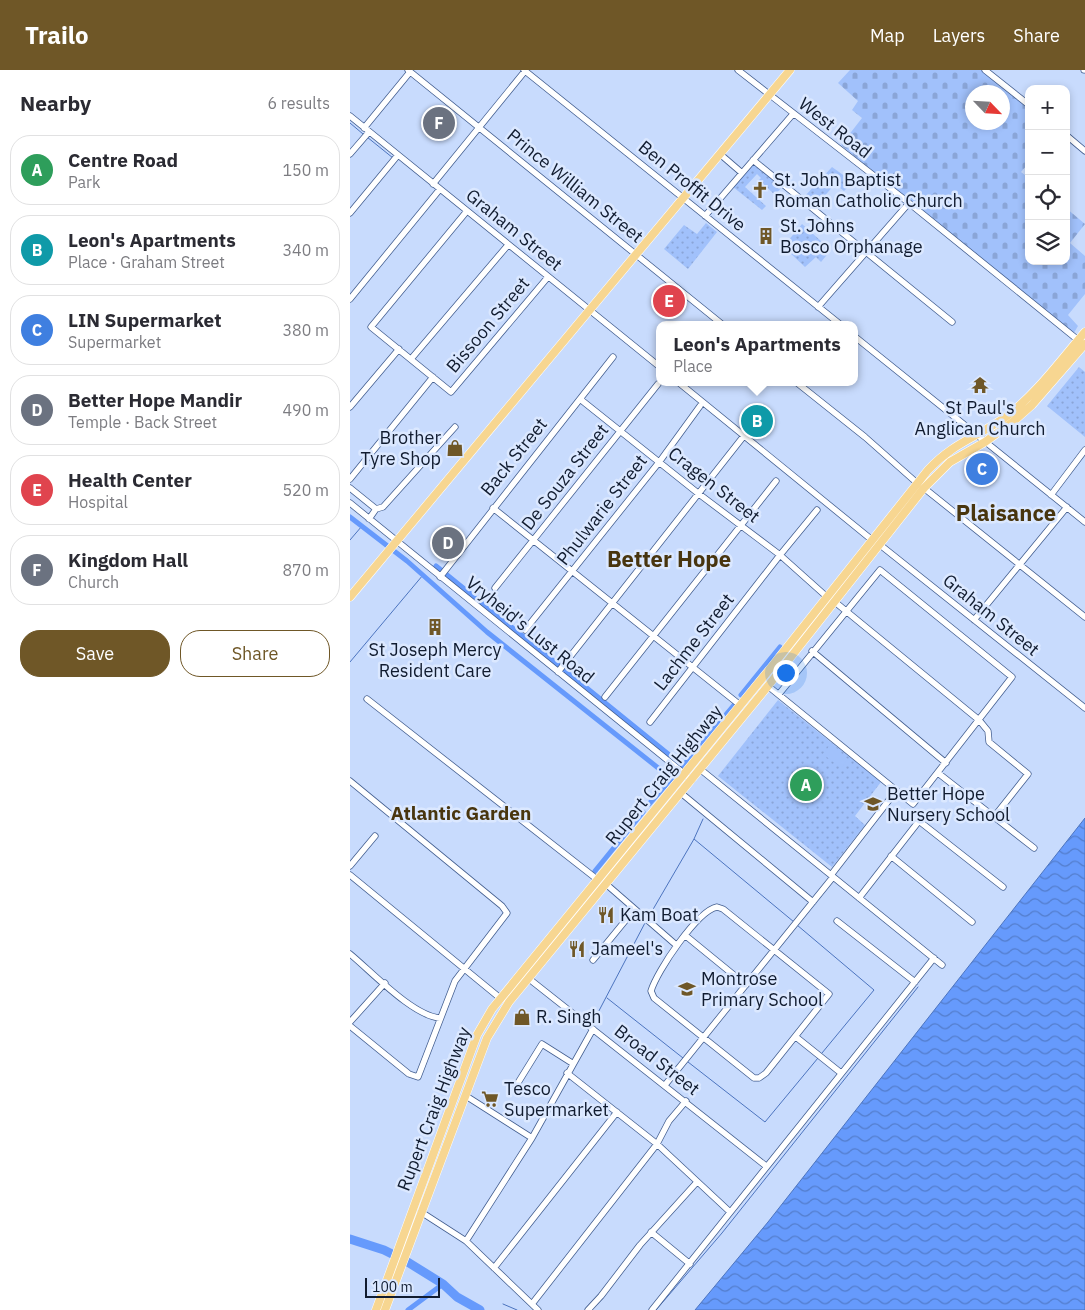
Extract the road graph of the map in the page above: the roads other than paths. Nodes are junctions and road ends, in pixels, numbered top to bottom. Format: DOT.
graph roads {
  1 [pos="525,70"];
  2 [pos="738,70"];
  3 [pos="790,70"];
  4 [pos="985,70"];
  5 [pos="409,71"];
  6 [pos="769,95"];
  7 [pos="1025,102"];
  8 [pos="793,114"];
  9 [pos="350,116"];
  10 [pos="367,127"];
  11 [pos="479,128"];
  12 [pos="1070,139"];
  13 [pos="1085,151"];
  14 [pos="350,154"];
  15 [pos="720,154"];
  16 [pos="398,155"];
  17 [pos="754,160"];
  18 [pos="742,173"];
  19 [pos="433,184"];
  20 [pos="440,189"];
  21 [pos="684,198"];
  22 [pos="909,203"];
  23 [pos="467,212"];
  24 [pos="350,213"];
  25 [pos="706,216"];
  26 [pos="508,245"];
  27 [pos="865,253"];
  28 [pos="636,255"];
  29 [pos="548,277"];
  30 [pos="350,299"];
  31 [pos="818,307"];
  32 [pos="589,310"];
  33 [pos="718,321"];
  34 [pos="836,321"];
  35 [pos="952,322"];
  36 [pos="1085,332"];
  37 [pos="858,339"];
  38 [pos="1081,342"];
  39 [pos="399,349"];
  40 [pos="613,357"];
  41 [pos="411,359"];
  42 [pos="656,364"];
  43 [pos="433,377"];
  44 [pos="656,386"];
  45 [pos="683,386"];
  46 [pos="801,386"];
  47 [pos="580,399"];
  48 [pos="700,406"];
  49 [pos="350,407"];
  50 [pos="455,427"];
  51 [pos="621,431"];
  52 [pos="976,434"];
  53 [pos="743,437"];
  54 [pos="985,442"];
  55 [pos="1085,450"];
  56 [pos="660,461"];
  57 [pos="350,479"];
  58 [pos="776,481"];
  59 [pos="921,485"];
  60 [pos="350,488"];
  61 [pos="700,494"];
  62 [pos="1051,495"];
  63 [pos="350,503"];
  64 [pos="376,508"];
  65 [pos="494,508"];
  66 [pos="1067,508"];
  67 [pos="817,510"];
  68 [pos="369,519"];
  69 [pos="1085,522"];
  70 [pos="740,526"];
  71 [pos="534,541"];
  72 [pos="876,542"];
  73 [pos="393,546"];
  74 [pos="780,555"];
  75 [pos="1020,564"];
  76 [pos="573,572"];
  77 [pos="441,576"];
  78 [pos="495,588"];
  79 [pos="350,597"];
  80 [pos="827,597"];
  81 [pos="835,602"];
  82 [pos="613,604"];
  83 [pos="846,610"];
  84 [pos="1085,617"];
  85 [pos="974,620"];
  86 [pos="525,630"];
  87 [pos="653,635"];
  88 [pos="812,651"];
  89 [pos="693,667"];
  90 [pos="558,672"];
  91 [pos="768,686"];
  92 [pos="779,694"];
  93 [pos="605,697"];
  94 [pos="367,700"];
  95 [pos="740,705"];
  96 [pos="1085,708"];
  97 [pos="979,720"];
  98 [pos="650,722"];
  99 [pos="946,763"];
  100 [pos="700,769"];
  101 [pos="684,773"];
  102 [pos="938,773"];
  103 [pos="692,780"];
  104 [pos="350,781"];
  105 [pos="896,791"];
  106 [pos="681,793"];
  107 [pos="994,817"];
  108 [pos="375,836"];
  109 [pos="1034,848"];
  110 [pos="891,856"];
  111 [pos="350,866"];
  112 [pos="350,875"];
  113 [pos="832,876"];
  114 [pos="598,880"];
  115 [pos="606,884"];
  116 [pos="1003,887"];
  117 [pos="859,898"];
  118 [pos="813,902"];
  119 [pos="634,910"];
  120 [pos="837,921"];
  121 [pos="972,922"];
  122 [pos="686,936"];
  123 [pos="675,944"];
  124 [pos="775,950"];
  125 [pos="350,954"];
  126 [pos="934,958"];
  127 [pos="593,960"];
  128 [pos="942,965"];
  129 [pos="462,968"];
  130 [pos="528,978"];
  131 [pos="915,982"];
  132 [pos="385,983"];
  133 [pos="746,985"];
  134 [pos="500,998"];
  135 [pos="440,1018"];
  136 [pos="350,1022"];
  137 [pos="350,1026"];
  138 [pos="593,1029"];
  139 [pos="796,1037"];
  140 [pos="703,1038"];
  141 [pos="572,1063"];
  142 [pos="567,1073"];
  143 [pos="841,1073"];
  144 [pos="516,1086"];
  145 [pos="665,1086"];
  146 [pos="466,1096"];
  147 [pos="686,1101"];
  148 [pos="617,1112"];
  149 [pos="532,1138"];
  150 [pos="657,1144"];
  151 [pos="766,1166"];
  152 [pos="698,1182"];
  153 [pos="421,1212"];
  154 [pos="730,1212"];
  155 [pos="651,1232"];
  156 [pos="466,1241"];
  157 [pos="405,1243"];
  158 [pos="397,1264"];
  159 [pos="690,1264"];
  160 [pos="494,1268"];
  161 [pos="532,1304"];
  162 [pos="376,1310"];
  163 [pos="384,1310"];
  164 [pos="538,1310"];
  165 [pos="588,1310"];
  166 [pos="652,1310"];
  1 -- 11 [label="street"];
  1 -- 21 [label="street, Ben Proffit Drive"];
  2 -- 6 [label="street, West Road"];
  3 -- 6 [label="main road"];
  4 -- 7 [label="street"];
  5 -- 10 [label="street"];
  5 -- 11 [label="street, Prince William Street"];
  6 -- 8 [label="street, West Road"];
  6 -- 15 [label="main road"];
  8 -- 17 [label="street"];
  8 -- 22 [label="street, West Road"];
  9 -- 10 [label="street, Graham Street"];
  10 -- 14 [label="street"];
  10 -- 16 [label="street, Graham Street"];
  11 -- 19 [label="street"];
  11 -- 28 [label="street, Prince William Street"];
  12 -- 13 [label="street"];
  15 -- 18 [label="street"];
  15 -- 21 [label="main road"];
  16 -- 19 [label="street, Graham Street"];
  16 -- 24 [label="street"];
  17 -- 18 [label="street"];
  17 -- 27 [label="street"];
  18 -- 25 [label="street"];
  19 -- 20 [label="street, Graham Street"];
  20 -- 23 [label="street, Graham Street"];
  20 -- 30 [label="street"];
  21 -- 25 [label="street, Ben Proffit Drive"];
  21 -- 28 [label="main road"];
  22 -- 27 [label="street"];
  22 -- 38 [label="street, West Road"];
  23 -- 26 [label="street, Graham Street"];
  23 -- 39 [label="street"];
  25 -- 31 [label="street, Ben Proffit Drive"];
  26 -- 29 [label="street, Graham Street"];
  26 -- 41 [label="street"];
  27 -- 31 [label="street"];
  27 -- 35 [label="street"];
  28 -- 32 [label="main road"];
  28 -- 33 [label="street, Prince William Street"];
  29 -- 32 [label="street, Graham Street"];
  29 -- 43 [label="street, Bissoon Street"];
  31 -- 34 [label="street, Ben Proffit Drive"];
  32 -- 42 [label="street, Graham Street"];
  32 -- 73 [label="main road"];
  36 -- 38 [label="main road, Rupert Craig Highway"];
  37 -- 52 [label="street"];
  38 -- 52 [label="main road, Rupert Craig Highway"];
  38 -- 54 [label="main road, Rupert Craig Highway"];
  39 -- 41 [label="street"];
  39 -- 49 [label="street"];
  40 -- 47 [label="street, Back Street"];
  41 -- 43 [label="street"];
  43 -- 57 [label="street"];
  44 -- 51 [label="street, De Souza Street"];
  45 -- 53 [label="street, Graham Street"];
  46 -- 59 [label="street"];
  47 -- 51 [label="street, Cragen Street"];
  47 -- 65 [label="street, Back Street"];
  48 -- 56 [label="street, Phulwarie Street"];
  50 -- 64 [label="street"];
  51 -- 56 [label="street, Cragen Street"];
  51 -- 71 [label="street, De Souza Street"];
  52 -- 54 [label="street"];
  52 -- 59 [label="main road, Rupert Craig Highway"];
  53 -- 61 [label="street"];
  53 -- 72 [label="street, Graham Street"];
  54 -- 59 [label="main road, Rupert Craig Highway"];
  54 -- 62 [label="street"];
  55 -- 62 [label="street"];
  56 -- 61 [label="street, Cragen Street"];
  56 -- 76 [label="street, Phulwarie Street"];
  58 -- 70 [label="street"];
  59 -- 72 [label="main road, Rupert Craig Highway"];
  59 -- 75 [label="street"];
  60 -- 64 [label="street"];
  61 -- 70 [label="street, Cragen Street"];
  61 -- 82 [label="street"];
  62 -- 66 [label="street"];
  63 -- 68 [label="street, Vryheid's Lust Road"];
  64 -- 68 [label="street"];
  65 -- 71 [label="street"];
  65 -- 77 [label="street, Back Street"];
  66 -- 69 [label="street"];
  66 -- 75 [label="street"];
  67 -- 74 [label="street, Lachme Street"];
  68 -- 73 [label="street, Vryheid's Lust Road"];
  70 -- 74 [label="street, Cragen Street"];
  70 -- 87 [label="street"];
  71 -- 76 [label="street"];
  71 -- 78 [label="street, De Souza Street"];
  72 -- 80 [label="main road, Rupert Craig Highway"];
  72 -- 81 [label="main road, Rupert Craig Highway"];
  72 -- 85 [label="street, Graham Street"];
  73 -- 77 [label="street, Vryheid's Lust Road"];
  73 -- 79 [label="main road"];
  74 -- 80 [label="street, Cragen Street"];
  74 -- 89 [label="street, Lachme Street"];
  75 -- 84 [label="street"];
  75 -- 85 [label="street"];
  76 -- 82 [label="street"];
  76 -- 86 [label="street, Phulwarie Street"];
  77 -- 90 [label="street, Vryheid's Lust Road"];
  80 -- 95 [label="main road, Rupert Craig Highway"];
  81 -- 83 [label="street"];
  81 -- 91 [label="main road, Rupert Craig Highway"];
  82 -- 87 [label="street"];
  82 -- 90 [label="street"];
  83 -- 88 [label="street"];
  83 -- 97 [label="street"];
  83 -- 97 [label="street"];
  85 -- 96 [label="street, Graham Street"];
  87 -- 89 [label="street"];
  87 -- 93 [label="street"];
  88 -- 92 [label="street"];
  88 -- 99 [label="street"];
  89 -- 95 [label="street"];
  89 -- 98 [label="street, Lachme Street"];
  90 -- 101 [label="street, Vryheid's Lust Road"];
  91 -- 92 [label="street"];
  91 -- 100 [label="main road, Rupert Craig Highway"];
  92 -- 105 [label="street"];
  94 -- 114 [label="street"];
  95 -- 101 [label="main road, Rupert Craig Highway"];
  97 -- 99 [label="street"];
  97 -- 107 [label="street"];
  99 -- 102 [label="street"];
  100 -- 103 [label="main road, Rupert Craig Highway"];
  100 -- 113 [label="street"];
  101 -- 103 [label="street, Vryheid's Lust Road"];
  101 -- 114 [label="main road, Rupert Craig Highway"];
  102 -- 105 [label="street"];
  102 -- 107 [label="street"];
  103 -- 106 [label="main road, Rupert Craig Highway"];
  104 -- 129 [label="street"];
  105 -- 113 [label="street"];
  106 -- 115 [label="main road, Rupert Craig Highway"];
  106 -- 118 [label="street"];
  107 -- 109 [label="street"];
  108 -- 111 [label="street"];
  110 -- 116 [label="street"];
  110 -- 117 [label="street"];
  110 -- 121 [label="street"];
  112 -- 129 [label="street"];
  113 -- 117 [label="street"];
  113 -- 118 [label="street"];
  114 -- 134 [label="main road, Rupert Craig Highway"];
  115 -- 119 [label="street"];
  115 -- 130 [label="main road, Rupert Craig Highway"];
  117 -- 126 [label="street"];
  118 -- 124 [label="street"];
  119 -- 123 [label="street"];
  119 -- 127 [label="street"];
  120 -- 131 [label="street"];
  122 -- 123 [label="street"];
  122 -- 124 [label="street"];
  122 -- 133 [label="street"];
  123 -- 140 [label="street"];
  124 -- 133 [label="street"];
  124 -- 139 [label="street"];
  125 -- 132 [label="street"];
  126 -- 128 [label="street"];
  126 -- 131 [label="street"];
  129 -- 134 [label="street"];
  129 -- 135 [label="street"];
  130 -- 138 [label="street, Broad Street"];
  130 -- 146 [label="main road, Rupert Craig Highway"];
  131 -- 143 [label="street"];
  132 -- 135 [label="street"];
  132 -- 136 [label="street"];
  133 -- 140 [label="street"];
  134 -- 157 [label="main road, Rupert Craig Highway"];
  135 -- 137 [label="street"];
  138 -- 141 [label="street"];
  138 -- 145 [label="street, Broad Street"];
  139 -- 140 [label="street"];
  139 -- 143 [label="street"];
  140 -- 145 [label="street"];
  141 -- 142 [label="street"];
  141 -- 144 [label="street"];
  142 -- 148 [label="street"];
  142 -- 149 [label="street"];
  143 -- 151 [label="street"];
  145 -- 147 [label="street, Broad Street"];
  146 -- 149 [label="street"];
  146 -- 153 [label="main road, Rupert Craig Highway"];
  147 -- 150 [label="street"];
  147 -- 151 [label="street, Broad Street"];
  148 -- 150 [label="street"];
  148 -- 160 [label="street"];
  149 -- 156 [label="street"];
  150 -- 152 [label="street"];
  150 -- 161 [label="street"];
  151 -- 154 [label="street"];
  152 -- 154 [label="street"];
  152 -- 155 [label="street"];
  153 -- 156 [label="street"];
  153 -- 157 [label="main road, Rupert Craig Highway"];
  154 -- 159 [label="street"];
  155 -- 159 [label="street"];
  155 -- 165 [label="street"];
  156 -- 160 [label="street"];
  157 -- 158 [label="main road, Rupert Craig Highway"];
  158 -- 162 [label="main road, Rupert Craig Highway"];
  158 -- 163 [label="main road, Rupert Craig Highway"];
  159 -- 166 [label="street"];
  160 -- 161 [label="street"];
  161 -- 164 [label="street"];
}
